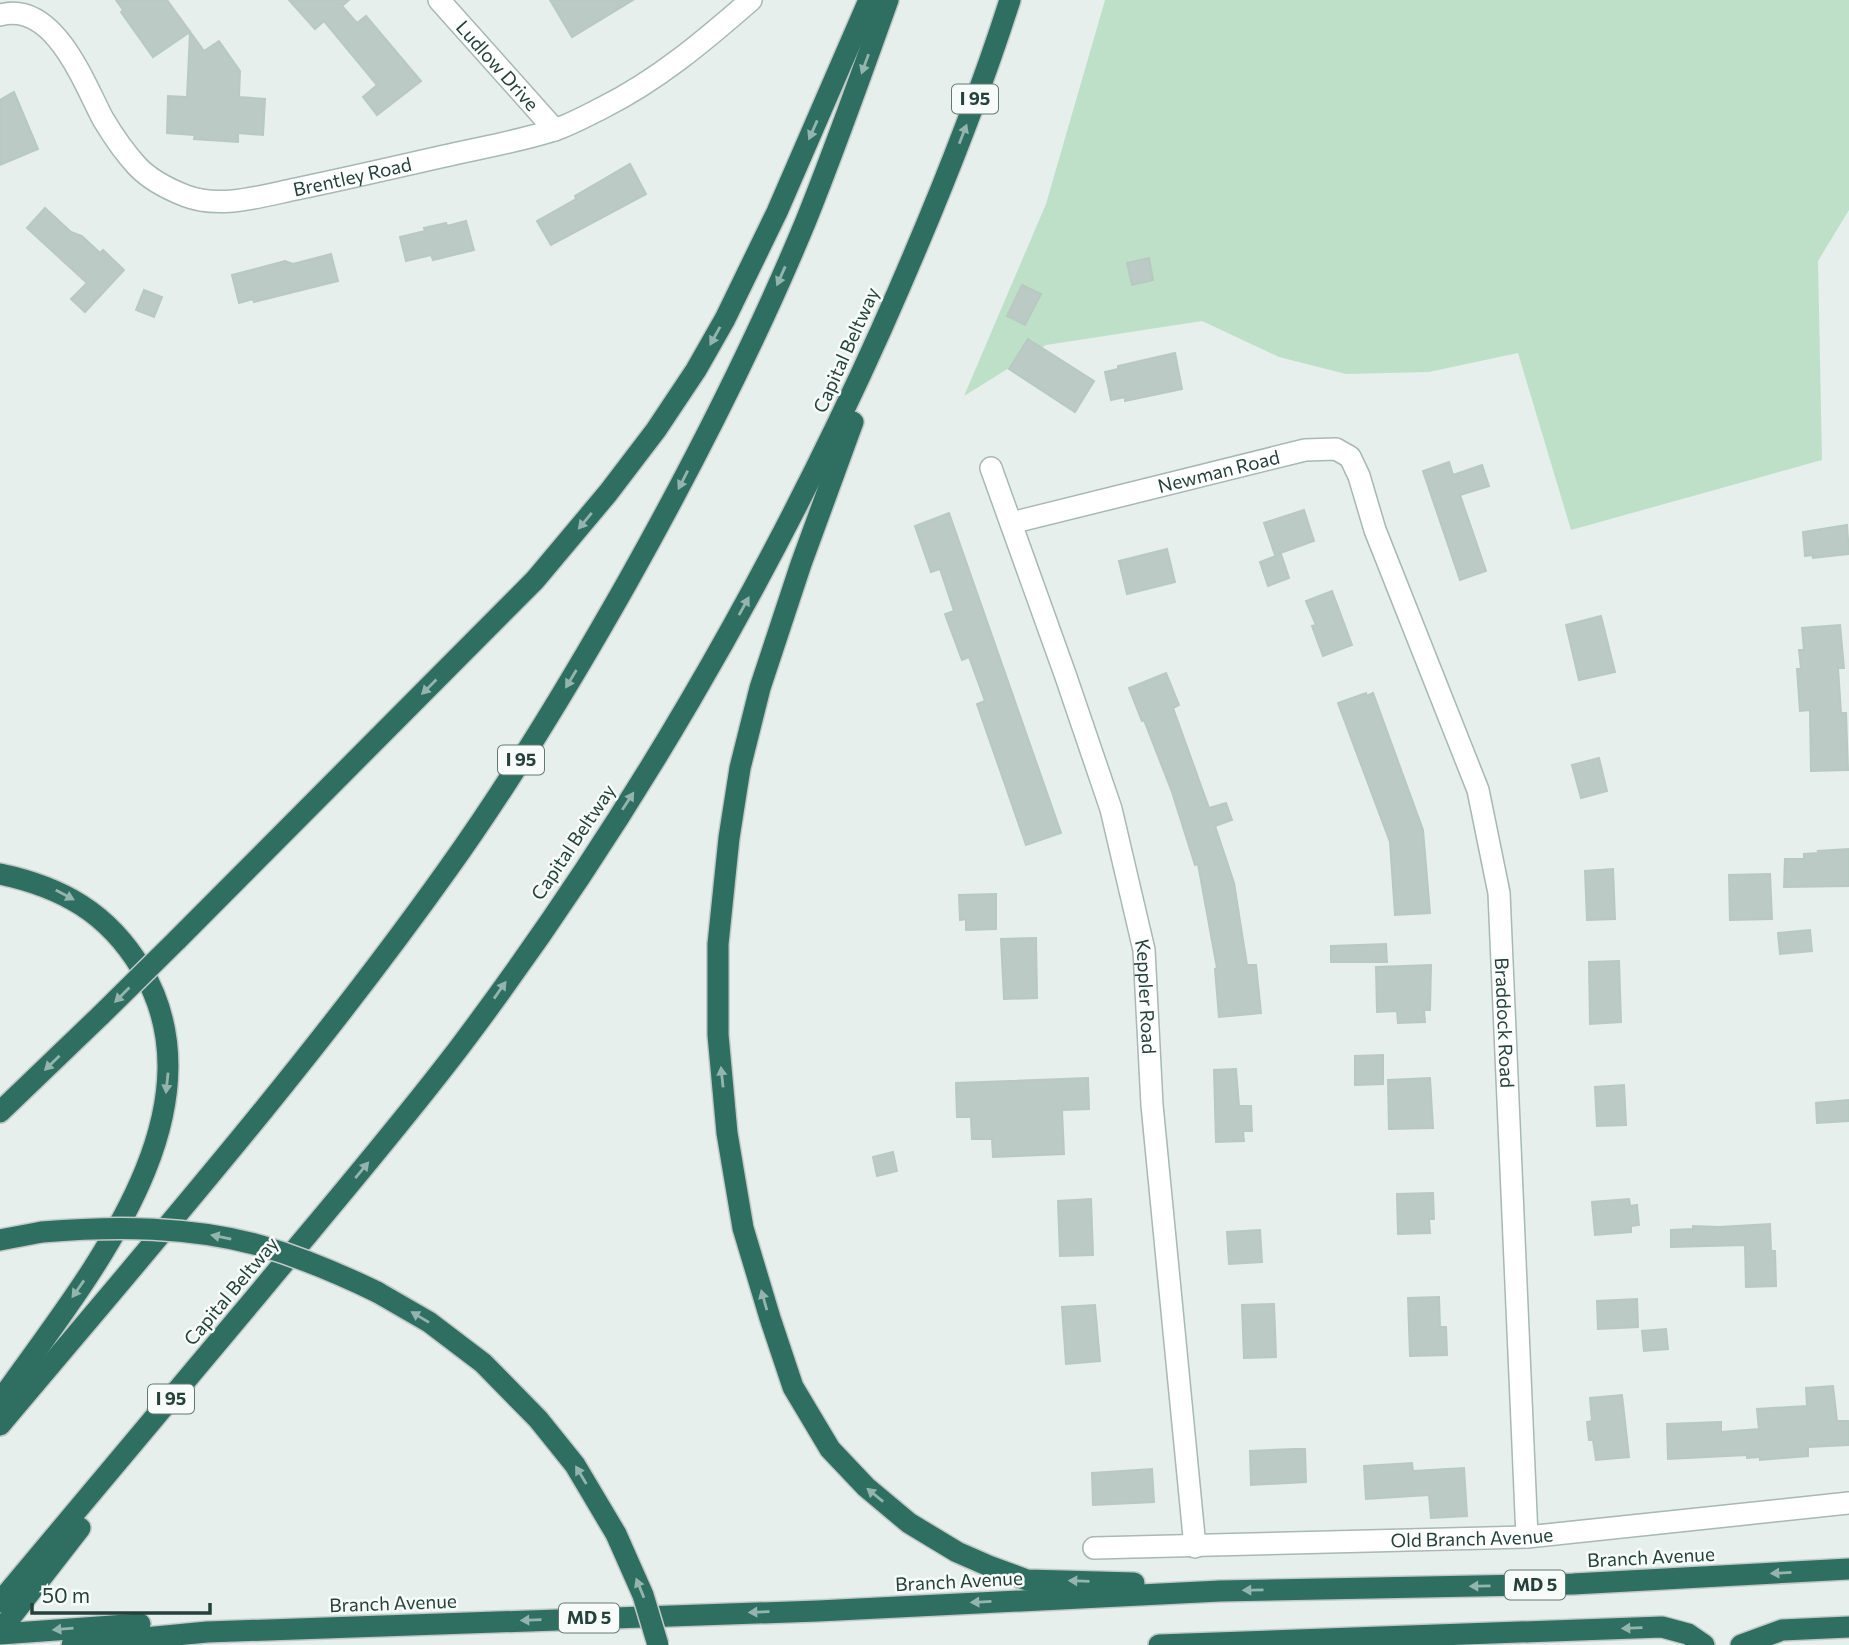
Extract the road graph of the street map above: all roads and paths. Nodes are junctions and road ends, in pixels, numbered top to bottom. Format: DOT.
graph roads {
  1 [pos="439,0"];
  2 [pos="751,0"];
  3 [pos="869,0"];
  4 [pos="888,0"];
  5 [pos="1010,0"];
  6 [pos="0,15"];
  7 [pos="555,130"];
  8 [pos="939,198"];
  9 [pos="991,468"];
  10 [pos="1011,523"];
  11 [pos="1375,530"];
  12 [pos="0,874"];
  13 [pos="0,1112"];
  14 [pos="318,1222"];
  15 [pos="0,1240"];
  16 [pos="0,1401"];
  17 [pos="0,1425"];
  18 [pos="1849,1503"];
  19 [pos="1527,1537"];
  20 [pos="1195,1547"];
  21 [pos="1094,1548"];
  22 [pos="1849,1569"];
  23 [pos="1220,1591"];
  24 [pos="0,1602"];
  25 [pos="352,1627"];
  26 [pos="1849,1627"];
  27 [pos="0,1633"];
  28 [pos="1742,1644"];
  29 [pos="72,1645"];
  30 [pos="658,1645"];
  31 [pos="1159,1645"];
  32 [pos="1703,1645"];
  1 -- 7 [label="street, Ludlow Drive"];
  2 -- 7 [label="street, Brentley Road"];
  3 -- 13 [label="highway, one-way, bridge"];
  4 -- 17 [label="highway, I 95, one-way"];
  8 -- 5 [label="highway, Capital Beltway / I 95, one-way"];
  6 -- 7 [label="street, Brentley Road"];
  14 -- 8 [label="highway, Capital Beltway / I 95, one-way"];
  23 -- 8 [label="highway, one-way"];
  9 -- 10 [label="street, Keppler Road"];
  10 -- 11 [label="street, Newman Road"];
  10 -- 20 [label="street, Keppler Road"];
  11 -- 19 [label="street, Braddock Road"];
  12 -- 16 [label="highway, one-way"];
  14 -- 24 [label="highway, Capital Beltway / I 95"];
  14 -- 27 [label="highway"];
  30 -- 15 [label="highway, one-way, bridge"];
  18 -- 19 [label="street, Old Branch Avenue"];
  19 -- 20 [label="street, Old Branch Avenue"];
  20 -- 21 [label="street, Old Branch Avenue"];
  22 -- 23 [label="highway, Branch Avenue / MD 5, one-way"];
  23 -- 25 [label="highway, Branch Avenue / MD 5, one-way"];
  25 -- 27 [label="highway, one-way"];
  25 -- 29 [label="highway, Branch Avenue / MD 5"];
  26 -- 28 [label="highway"];
  32 -- 31 [label="highway, one-way"];
}
